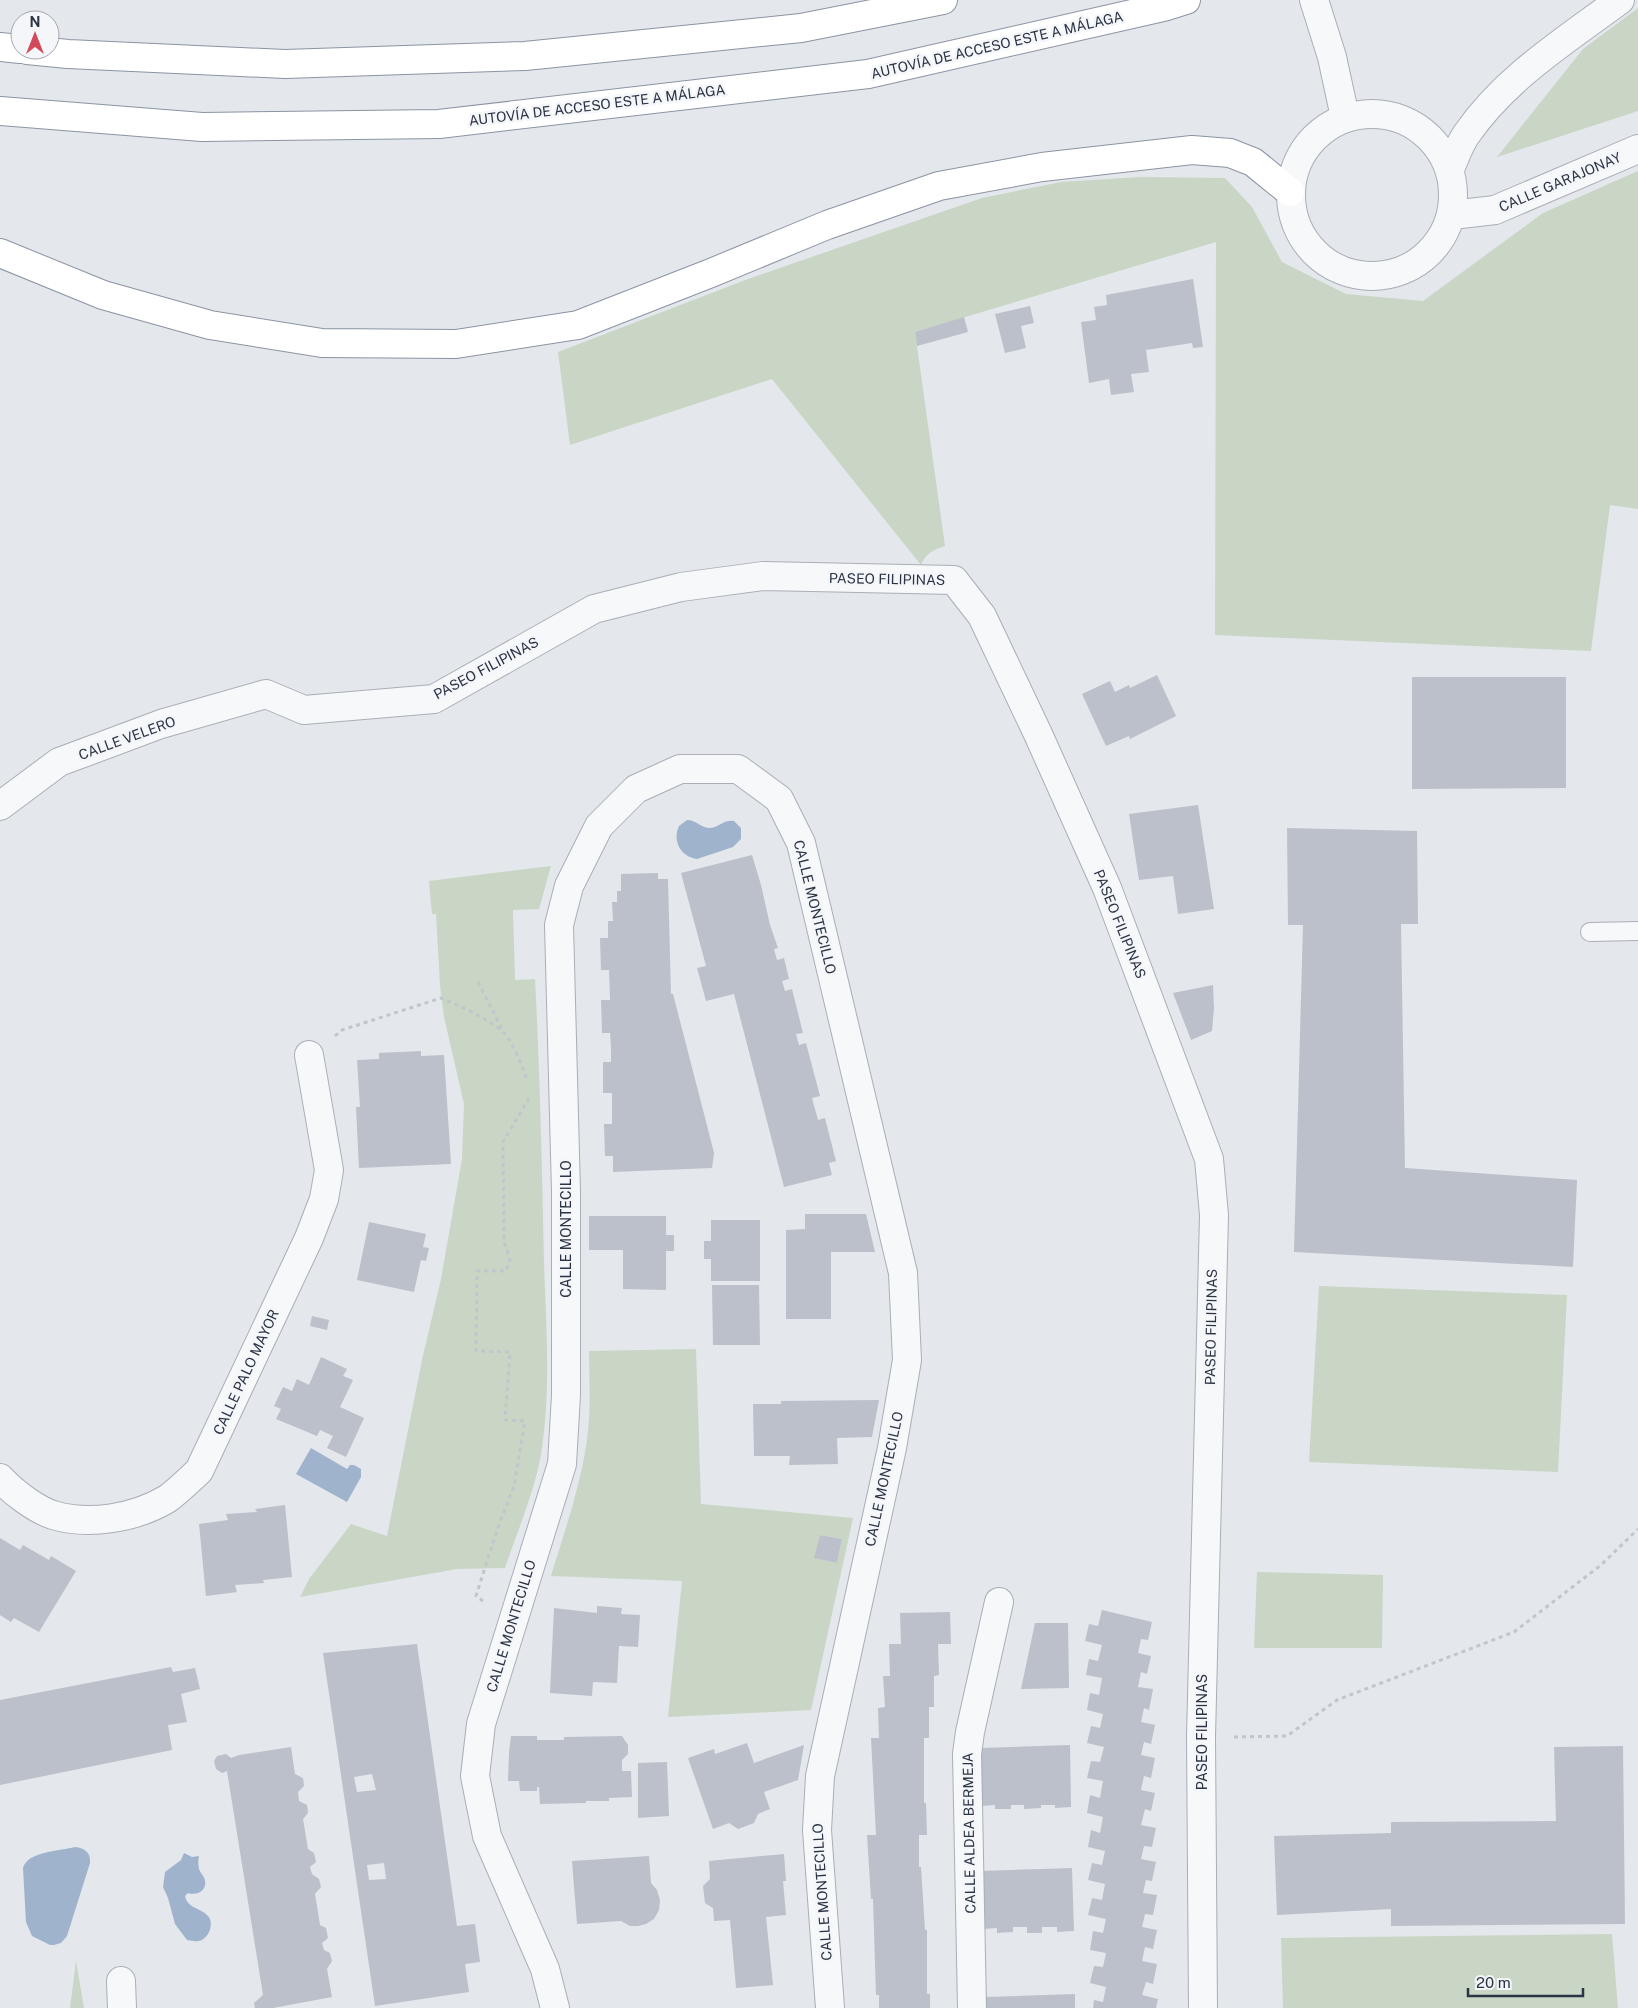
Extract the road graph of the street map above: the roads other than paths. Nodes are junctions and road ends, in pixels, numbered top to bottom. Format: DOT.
graph roads {
  1 [pos="943,0"];
  2 [pos="1186,0"];
  3 [pos="1314,0"];
  4 [pos="1620,0"];
  5 [pos="60,53"];
  6 [pos="0,111"];
  7 [pos="1345,117"];
  8 [pos="1638,149"];
  9 [pos="1450,169"];
  10 [pos="1290,192"];
  11 [pos="1452,215"];
  12 [pos="0,253"];
  13 [pos="266,694"];
  14 [pos="0,806"];
  15 [pos="1638,931"];
  16 [pos="1590,932"];
  17 [pos="309,1055"];
  18 [pos="0,1478"];
  19 [pos="999,1602"];
  20 [pos="121,1981"];
  21 [pos="122,2008"];
  22 [pos="555,2008"];
  23 [pos="830,2008"];
  24 [pos="972,2008"];
  25 [pos="1203,2008"];
  1 -- 5 [label="highway"];
  2 -- 6 [label="highway, AUTOVÍA DE ACCESO ESTE A MÁLAGA"];
  3 -- 7 [label="street"];
  4 -- 9 [label="street"];
  7 -- 9 [label="street"];
  7 -- 10 [label="street"];
  8 -- 11 [label="street, CALLE GARAJONAY"];
  9 -- 11 [label="street"];
  10 -- 11 [label="street"];
  10 -- 12 [label="highway"];
  13 -- 14 [label="street, CALLE VELERO"];
  13 -- 25 [label="street, PASEO FILIPINAS"];
  15 -- 16 [label="lane"];
  17 -- 18 [label="street, CALLE PALO MAYOR"];
  19 -- 24 [label="street, CALLE ALDEA BERMEJA"];
  20 -- 21 [label="street"];
  22 -- 23 [label="street, CALLE MONTECILLO"];
}
